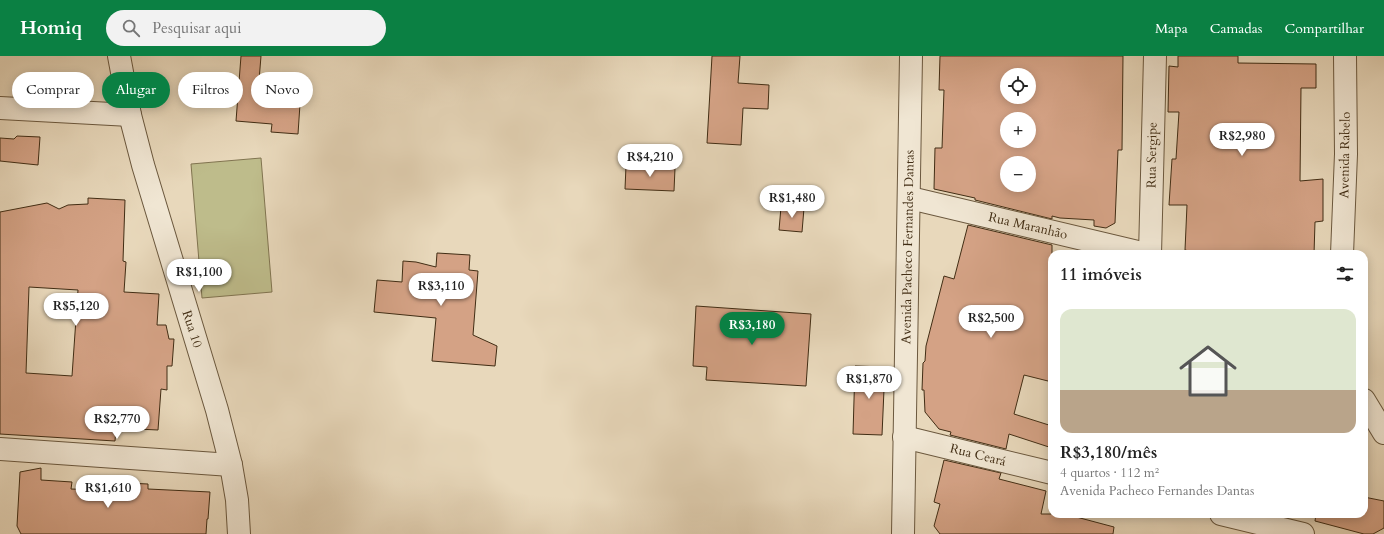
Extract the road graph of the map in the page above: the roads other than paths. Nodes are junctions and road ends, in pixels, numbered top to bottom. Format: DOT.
graph roads {
  1 [pos="119,56"];
  2 [pos="911,56"];
  3 [pos="1155,56"];
  4 [pos="1346,56"];
  5 [pos="0,108"];
  6 [pos="130,115"];
  7 [pos="910,198"];
  8 [pos="1129,250"];
  9 [pos="1150,250"];
  10 [pos="1342,250"];
  11 [pos="1368,407"];
  12 [pos="1384,433"];
  13 [pos="904,437"];
  14 [pos="0,449"];
  15 [pos="231,465"];
  16 [pos="1048,472"];
  17 [pos="1237,518"];
  18 [pos="239,534"];
  19 [pos="903,534"];
  20 [pos="1303,534"];
  1 -- 6 [label="street, Rua 10"];
  2 -- 7 [label="street, Avenida Pacheco Fernandes Dantas"];
  3 -- 9 [label="street, Rua Sergipe"];
  4 -- 10 [label="street, Avenida Rabelo"];
  5 -- 6 [label="street"];
  6 -- 15 [label="street, Rua 10"];
  7 -- 8 [label="street, Rua Maranhão"];
  7 -- 13 [label="street, Avenida Pacheco Fernandes Dantas"];
  11 -- 12 [label="street"];
  13 -- 16 [label="street, Rua Ceará"];
  13 -- 19 [label="street, Avenida Pacheco Fernandes Dantas"];
  14 -- 15 [label="street"];
  15 -- 18 [label="street, Rua 10"];
  17 -- 20 [label="street"];
}
